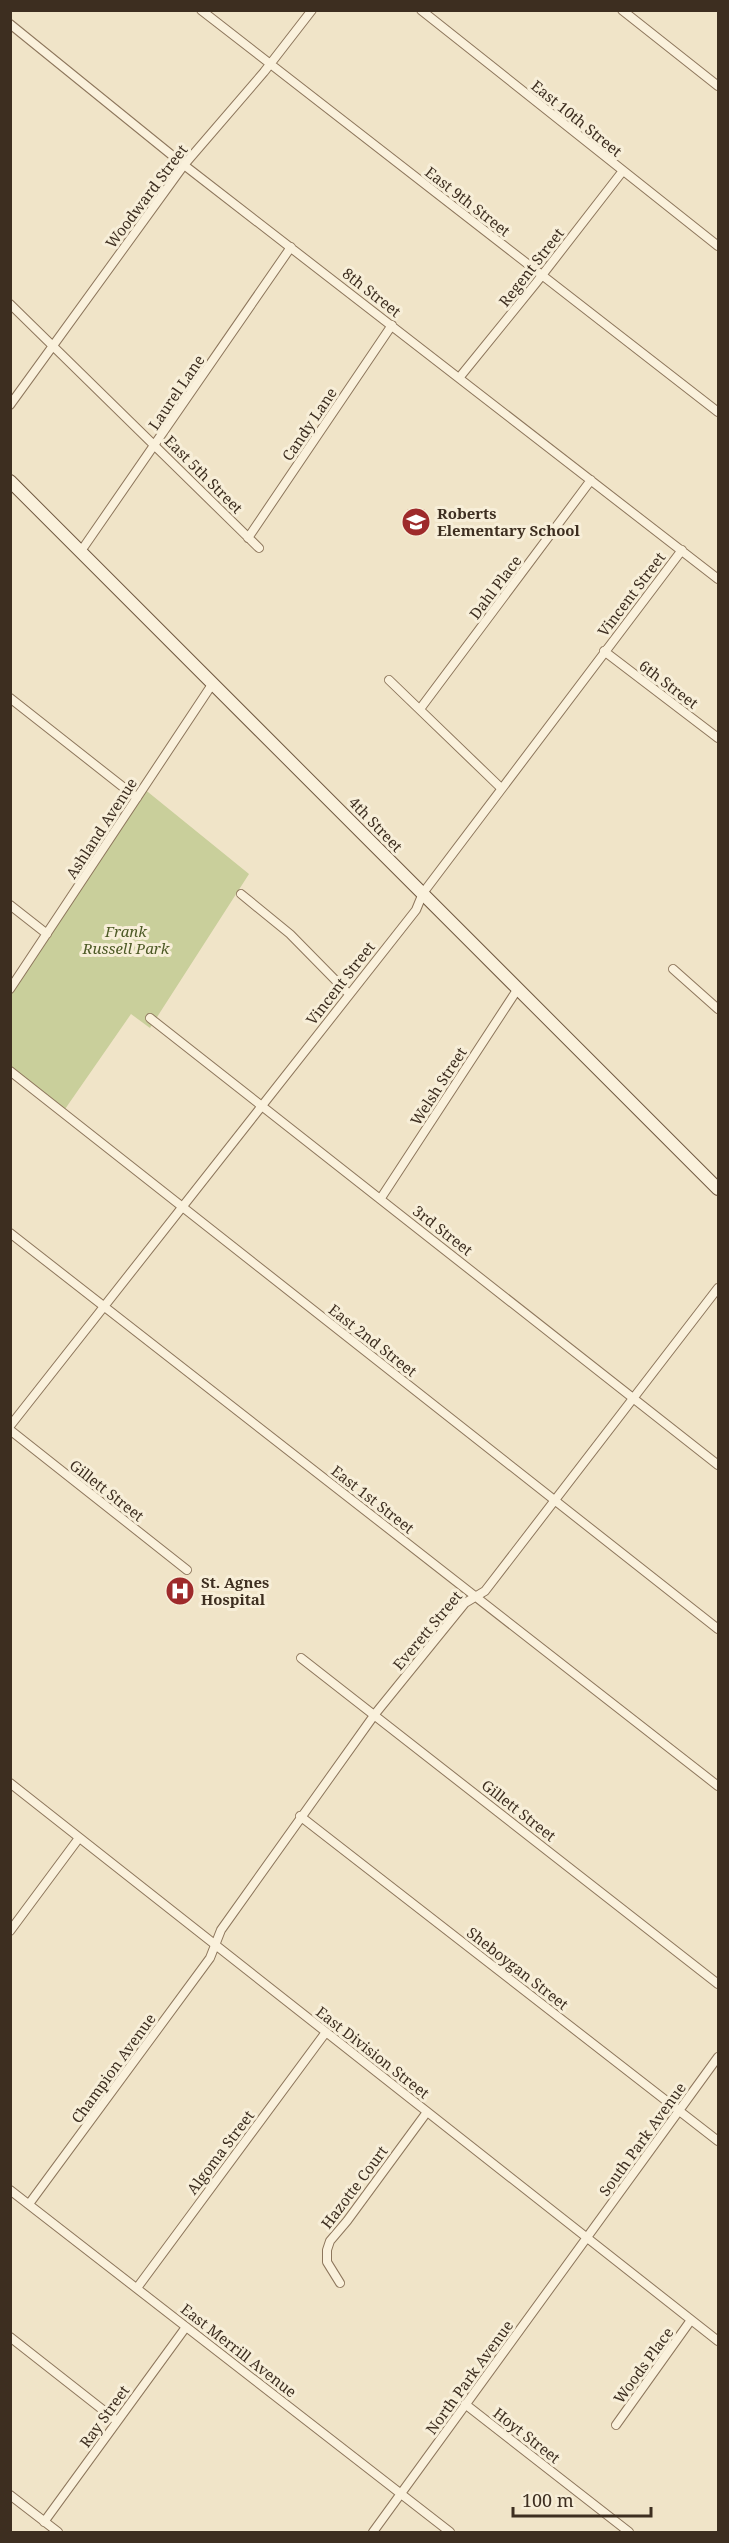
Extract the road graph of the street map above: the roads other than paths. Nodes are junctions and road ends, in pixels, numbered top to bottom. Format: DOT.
graph roads {
  1 [pos="201,10"];
  2 [pos="312,10"];
  3 [pos="421,10"];
  4 [pos="622,10"];
  5 [pos="10,24"];
  6 [pos="270,64"];
  7 [pos="718,86"];
  8 [pos="184,165"];
  9 [pos="622,172"];
  10 [pos="718,246"];
  11 [pos="291,247"];
  12 [pos="542,276"];
  13 [pos="10,304"];
  14 [pos="392,325"];
  15 [pos="52,346"];
  16 [pos="459,378"];
  17 [pos="10,405"];
  18 [pos="718,412"];
  19 [pos="156,445"];
  20 [pos="591,480"];
  21 [pos="10,481"];
  22 [pos="248,538"];
  23 [pos="259,548"];
  24 [pos="682,550"];
  25 [pos="81,551"];
  26 [pos="718,579"];
  27 [pos="604,651"];
  28 [pos="389,680"];
  29 [pos="213,683"];
  30 [pos="10,698"];
  31 [pos="420,710"];
  32 [pos="718,738"];
  33 [pos="501,788"];
  34 [pos="137,798"];
  35 [pos="423,893"];
  36 [pos="241,894"];
  37 [pos="10,905"];
  38 [pos="47,934"];
  39 [pos="673,969"];
  40 [pos="10,989"];
  41 [pos="517,990"];
  42 [pos="349,994"];
  43 [pos="718,1010"];
  44 [pos="150,1018"];
  45 [pos="10,1071"];
  46 [pos="261,1107"];
  47 [pos="718,1189"];
  48 [pos="381,1198"];
  49 [pos="184,1207"];
  50 [pos="10,1233"];
  51 [pos="718,1288"];
  52 [pos="103,1305"];
  53 [pos="634,1398"];
  54 [pos="10,1428"];
  55 [pos="718,1465"];
  56 [pos="555,1501"];
  57 [pos="188,1570"];
  58 [pos="475,1596"];
  59 [pos="718,1629"];
  60 [pos="301,1658"];
  61 [pos="375,1714"];
  62 [pos="10,1783"];
  63 [pos="718,1786"];
  64 [pos="300,1816"];
  65 [pos="79,1839"];
  66 [pos="10,1930"];
  67 [pos="216,1946"];
  68 [pos="718,1984"];
  69 [pos="326,2032"];
  70 [pos="718,2057"];
  71 [pos="680,2111"];
  72 [pos="427,2112"];
  73 [pos="718,2141"];
  74 [pos="10,2190"];
  75 [pos="29,2204"];
  76 [pos="588,2237"];
  77 [pos="340,2283"];
  78 [pos="136,2288"];
  79 [pos="691,2320"];
  80 [pos="186,2326"];
  81 [pos="10,2337"];
  82 [pos="718,2341"];
  83 [pos="465,2404"];
  84 [pos="117,2421"];
  85 [pos="616,2425"];
  86 [pos="10,2495"];
  87 [pos="401,2495"];
  88 [pos="44,2522"];
  89 [pos="58,2532"];
  90 [pos="374,2532"];
  91 [pos="450,2532"];
  92 [pos="629,2532"];
  1 -- 6 [label="street, East 9th Street"];
  2 -- 6 [label="street, Woodward Street"];
  3 -- 9 [label="street, East 10th Street"];
  4 -- 7 [label="street"];
  5 -- 8 [label="street, 8th Street"];
  6 -- 8 [label="street, Woodward Street"];
  6 -- 12 [label="street, East 9th Street"];
  8 -- 11 [label="street, 8th Street"];
  8 -- 15 [label="street, Woodward Street"];
  9 -- 10 [label="street, East 10th Street"];
  9 -- 12 [label="street, Regent Street"];
  11 -- 14 [label="street, 8th Street"];
  11 -- 19 [label="street, Laurel Lane"];
  12 -- 16 [label="street, Regent Street"];
  12 -- 18 [label="street, East 9th Street"];
  13 -- 15 [label="street, East 5th Street"];
  14 -- 16 [label="street, 8th Street"];
  14 -- 22 [label="street, Candy Lane"];
  15 -- 17 [label="street, Woodward Street"];
  15 -- 19 [label="street, East 5th Street"];
  16 -- 20 [label="street, 8th Street"];
  19 -- 22 [label="street, East 5th Street"];
  19 -- 25 [label="street, Laurel Lane"];
  20 -- 24 [label="street, 8th Street"];
  20 -- 31 [label="street, Dahl Place"];
  21 -- 25 [label="street, 4th Street"];
  22 -- 23 [label="street, East 5th Street"];
  24 -- 26 [label="street, 8th Street"];
  24 -- 27 [label="street, Vincent Street"];
  25 -- 29 [label="street, 4th Street"];
  27 -- 32 [label="street, 6th Street"];
  27 -- 33 [label="street, Vincent Street"];
  28 -- 31 [label="street"];
  29 -- 34 [label="street, Ashland Avenue"];
  29 -- 35 [label="street, 4th Street"];
  30 -- 34 [label="street"];
  31 -- 33 [label="street"];
  33 -- 35 [label="street, Vincent Street"];
  34 -- 38 [label="street, Ashland Avenue"];
  35 -- 41 [label="street, 4th Street"];
  35 -- 42 [label="street, Vincent Street"];
  36 -- 42 [label="street"];
  37 -- 38 [label="street"];
  38 -- 40 [label="street, Ashland Avenue"];
  39 -- 43 [label="street"];
  41 -- 47 [label="street, 4th Street"];
  41 -- 48 [label="street, Welsh Street"];
  42 -- 46 [label="street, Vincent Street"];
  44 -- 46 [label="street, 3rd Street"];
  45 -- 49 [label="street, East 2nd Street"];
  46 -- 48 [label="street, 3rd Street"];
  46 -- 49 [label="street, Vincent Street"];
  48 -- 53 [label="street, 3rd Street"];
  49 -- 52 [label="street, Vincent Street"];
  49 -- 56 [label="street, East 2nd Street"];
  50 -- 52 [label="street, East 1st Street"];
  51 -- 53 [label="street, Everett Street"];
  52 -- 54 [label="street, Vincent Street"];
  52 -- 58 [label="street, East 1st Street"];
  53 -- 55 [label="street, 3rd Street"];
  53 -- 56 [label="street, Everett Street"];
  54 -- 57 [label="street, Gillett Street"];
  56 -- 58 [label="street, Everett Street"];
  56 -- 59 [label="street, East 2nd Street"];
  58 -- 61 [label="street, Everett Street"];
  58 -- 63 [label="street, East 1st Street"];
  60 -- 61 [label="street, Gillett Street"];
  61 -- 64 [label="street, Everett Street"];
  61 -- 68 [label="street, Gillett Street"];
  62 -- 65 [label="street, East Division Street"];
  64 -- 67 [label="street, Everett Street"];
  64 -- 71 [label="street, Sheboygan Street"];
  65 -- 66 [label="street"];
  65 -- 67 [label="street, East Division Street"];
  67 -- 69 [label="street, East Division Street"];
  67 -- 75 [label="street, Champion Avenue"];
  69 -- 72 [label="street, East Division Street"];
  69 -- 78 [label="street, Algoma Street"];
  70 -- 71 [label="street, South Park Avenue"];
  71 -- 73 [label="street, Sheboygan Street"];
  71 -- 76 [label="street, South Park Avenue"];
  72 -- 76 [label="street, East Division Street"];
  72 -- 77 [label="street, Hazotte Court"];
  74 -- 75 [label="street, East Merrill Avenue"];
  75 -- 78 [label="street, East Merrill Avenue"];
  76 -- 79 [label="street, East Division Street"];
  76 -- 83 [label="street, North Park Avenue"];
  78 -- 80 [label="street, East Merrill Avenue"];
  79 -- 82 [label="street, East Division Street"];
  79 -- 85 [label="street, Woods Place"];
  80 -- 84 [label="street, Ray Street"];
  80 -- 87 [label="street, East Merrill Avenue"];
  81 -- 84 [label="street"];
  83 -- 87 [label="street, North Park Avenue"];
  83 -- 92 [label="street, Hoyt Street"];
  84 -- 88 [label="street, Ray Street"];
  86 -- 88 [label="street"];
  87 -- 90 [label="street, North Park Avenue"];
  87 -- 91 [label="street, East Merrill Avenue"];
  88 -- 89 [label="street"];
}
